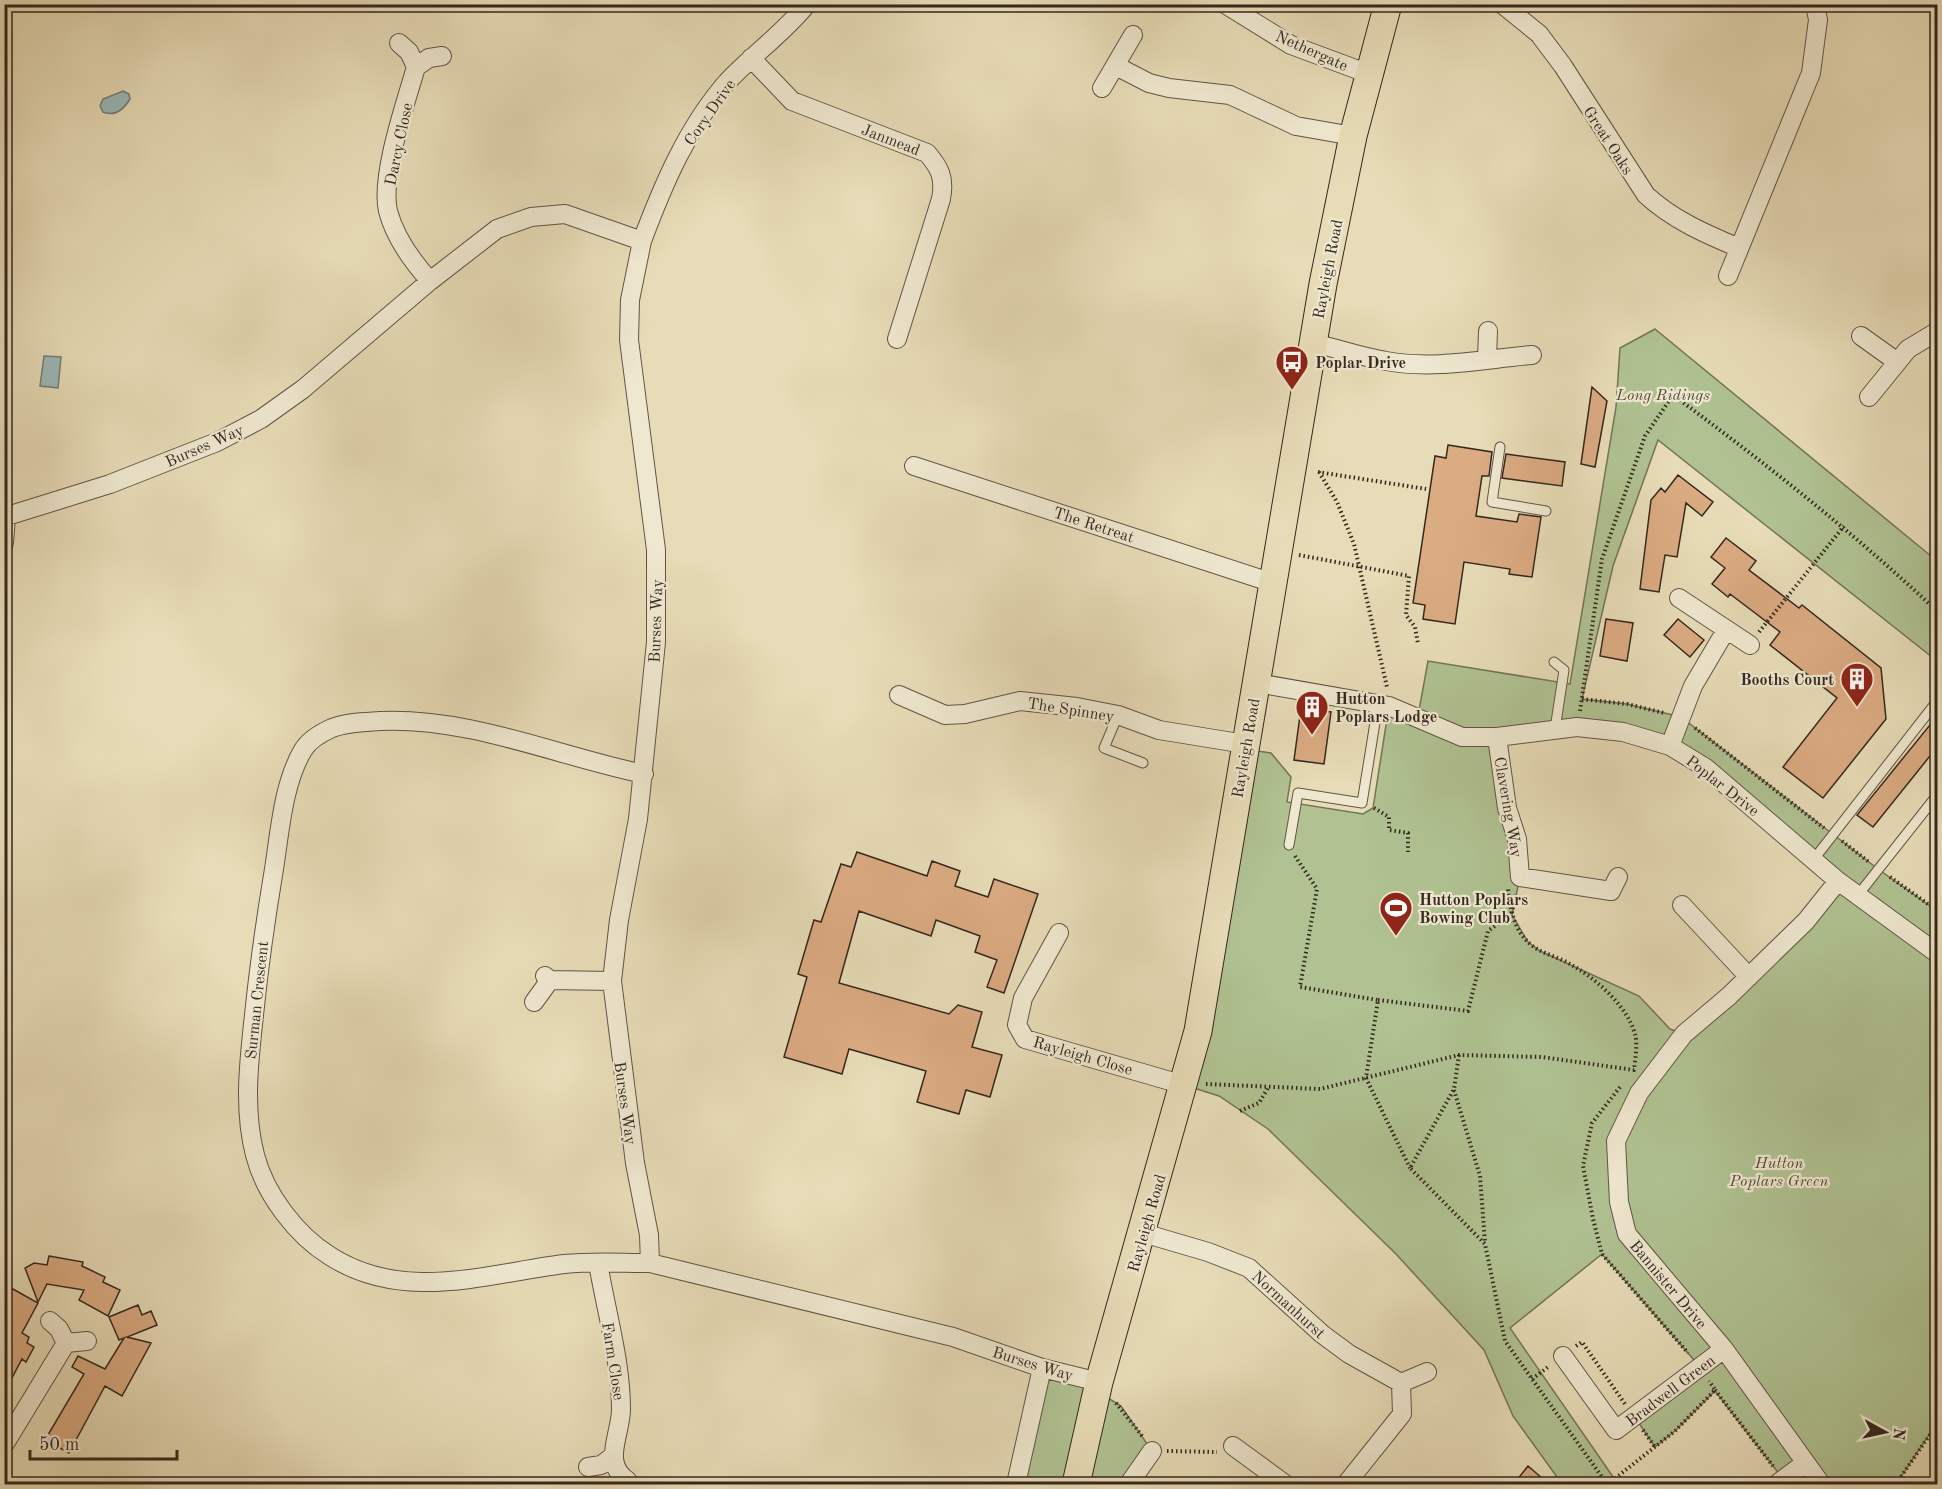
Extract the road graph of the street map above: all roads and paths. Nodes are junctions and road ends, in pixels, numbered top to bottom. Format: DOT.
graph roads {
  1 [pos="807,4"];
  2 [pos="1225,4"];
  3 [pos="1388,4"];
  4 [pos="1502,4"];
  5 [pos="1815,4"];
  6 [pos="1133,35"];
  7 [pos="399,43"];
  8 [pos="442,56"];
  9 [pos="751,58"];
  10 [pos="1116,66"];
  11 [pos="416,67"];
  12 [pos="1369,74"];
  13 [pos="1102,88"];
  14 [pos="1353,135"];
  15 [pos="642,241"];
  16 [pos="1739,248"];
  17 [pos="1728,276"];
  18 [pos="430,281"];
  19 [pos="1488,331"];
  20 [pos="1938,331"];
  21 [pos="1862,336"];
  22 [pos="897,339"];
  23 [pos="1314,343"];
  24 [pos="1532,355"];
  25 [pos="1487,359"];
  26 [pos="1896,361"];
  27 [pos="1869,397"];
  28 [pos="1500,447"];
  29 [pos="914,466"];
  30 [pos="1291,467"];
  31 [pos="1319,472"];
  32 [pos="1426,489"];
  33 [pos="1546,511"];
  34 [pos="5,517"];
  35 [pos="1844,526"];
  36 [pos="4,543"];
  37 [pos="1278,550"];
  38 [pos="1359,566"];
  39 [pos="1273,583"];
  40 [pos="1679,598"];
  41 [pos="1938,612"];
  42 [pos="1726,630"];
  43 [pos="1418,644"];
  44 [pos="1750,645"];
  45 [pos="1554,662"];
  46 [pos="1257,683"];
  47 [pos="899,695"];
  48 [pos="1938,700"];
  49 [pos="1384,705"];
  50 [pos="1118,715"];
  51 [pos="1577,727"];
  52 [pos="1555,729"];
  53 [pos="1497,737"];
  54 [pos="1245,744"];
  55 [pos="1670,746"];
  56 [pos="1143,763"];
  57 [pos="644,774"];
  58 [pos="1938,794"];
  59 [pos="1362,803"];
  60 [pos="1289,845"];
  61 [pos="1408,852"];
  62 [pos="1814,859"];
  63 [pos="1520,877"];
  64 [pos="1618,877"];
  65 [pos="1838,881"];
  66 [pos="1858,895"];
  67 [pos="1682,905"];
  68 [pos="1511,914"];
  69 [pos="1059,933"];
  70 [pos="1938,954"];
  71 [pos="1749,977"];
  72 [pos="612,981"];
  73 [pos="1378,1000"];
  74 [pos="534,1002"];
  75 [pos="1459,1055"];
  76 [pos="1366,1078"];
  77 [pos="1184,1085"];
  78 [pos="1269,1086"];
  79 [pos="1454,1089"];
  80 [pos="1240,1111"];
  81 [pos="1410,1168"];
  82 [pos="1143,1233"];
  83 [pos="1485,1244"];
  84 [pos="598,1263"];
  85 [pos="650,1263"];
  86 [pos="50,1321"];
  87 [pos="87,1341"];
  88 [pos="66,1343"];
  89 [pos="1724,1349"];
  90 [pos="1563,1356"];
  91 [pos="1700,1367"];
  92 [pos="1042,1368"];
  93 [pos="1427,1372"];
  94 [pos="1099,1382"];
  95 [pos="1401,1383"];
  96 [pos="1715,1390"];
  97 [pos="1938,1423"];
  98 [pos="4,1445"];
  99 [pos="1233,1446"];
  100 [pos="1152,1451"];
  101 [pos="612,1457"];
  102 [pos="1805,1464"];
  103 [pos="588,1467"];
  104 [pos="628,1481"];
  105 [pos="1780,1482"];
  106 [pos="1607,1484"];
  107 [pos="1016,1485"];
  108 [pos="1076,1485"];
  109 [pos="1130,1485"];
  110 [pos="1285,1485"];
  111 [pos="1346,1485"];
  112 [pos="1821,1485"];
  113 [pos="1896,1485"];
  1 -- 9 [label="street, Cory Drive"];
  2 -- 12 [label="street, Nethergate"];
  3 -- 12 [label="main road, Rayleigh Road"];
  4 -- 16 [label="street, Great Oaks"];
  5 -- 16 [label="street"];
  6 -- 10 [label="street"];
  7 -- 11 [label="street"];
  8 -- 11 [label="street"];
  9 -- 15 [label="street, Cory Drive"];
  9 -- 22 [label="street, Janmead"];
  10 -- 13 [label="street"];
  10 -- 14 [label="street"];
  11 -- 18 [label="street, Darcy Close"];
  12 -- 14 [label="main road, Rayleigh Road"];
  14 -- 23 [label="main road, Rayleigh Road"];
  15 -- 18 [label="street, Burses Way"];
  15 -- 57 [label="street, Burses Way"];
  16 -- 17 [label="street"];
  18 -- 34 [label="street, Burses Way"];
  19 -- 25 [label="street"];
  20 -- 26 [label="street"];
  21 -- 26 [label="street"];
  23 -- 25 [label="street"];
  23 -- 30 [label="main road, Rayleigh Road"];
  24 -- 25 [label="street"];
  26 -- 27 [label="street"];
  28 -- 33 [label="lane"];
  29 -- 39 [label="street, The Retreat"];
  30 -- 31 [label="path"];
  30 -- 37 [label="main road, Rayleigh Road"];
  31 -- 32 [label="path"];
  31 -- 38 [label="path"];
  34 -- 36 [label="street"];
  35 -- 41 [label="path"];
  35 -- 44 [label="path"];
  35 -- 51 [label="path"];
  37 -- 38 [label="path"];
  37 -- 39 [label="main road, Rayleigh Road"];
  38 -- 43 [label="path"];
  38 -- 49 [label="path"];
  39 -- 46 [label="main road, Rayleigh Road"];
  40 -- 42 [label="street"];
  42 -- 44 [label="street"];
  42 -- 55 [label="street"];
  45 -- 52 [label="lane"];
  46 -- 49 [label="street, Poplar Drive"];
  46 -- 54 [label="main road, Rayleigh Road"];
  47 -- 50 [label="street, The Spinney"];
  48 -- 62 [label="lane"];
  49 -- 53 [label="street, Poplar Drive"];
  49 -- 59 [label="lane"];
  50 -- 54 [label="street, The Spinney"];
  50 -- 56 [label="lane"];
  51 -- 52 [label="street, Poplar Drive"];
  51 -- 55 [label="street, Poplar Drive"];
  52 -- 53 [label="street, Poplar Drive"];
  53 -- 63 [label="street, Clavering Way"];
  54 -- 77 [label="main road, Rayleigh Road"];
  55 -- 62 [label="street, Poplar Drive"];
  57 -- 72 [label="street, Burses Way"];
  57 -- 84 [label="street, Surman Crescent"];
  58 -- 66 [label="lane"];
  59 -- 60 [label="lane"];
  59 -- 61 [label="path"];
  60 -- 73 [label="path"];
  62 -- 65 [label="street, Poplar Drive"];
  63 -- 64 [label="street, Clavering Way"];
  63 -- 68 [label="path"];
  65 -- 66 [label="street, Poplar Drive"];
  65 -- 71 [label="street, Bannister Drive"];
  66 -- 70 [label="street, Poplar Drive"];
  67 -- 71 [label="street"];
  68 -- 73 [label="path"];
  68 -- 75 [label="path"];
  69 -- 77 [label="street, Rayleigh Close"];
  71 -- 89 [label="street, Bannister Drive"];
  72 -- 74 [label="street"];
  72 -- 85 [label="street, Burses Way"];
  73 -- 76 [label="path"];
  75 -- 76 [label="path"];
  75 -- 79 [label="path"];
  76 -- 78 [label="path"];
  76 -- 81 [label="path"];
  77 -- 78 [label="path"];
  77 -- 82 [label="main road, Rayleigh Road"];
  78 -- 80 [label="path"];
  79 -- 81 [label="path"];
  79 -- 83 [label="path"];
  81 -- 83 [label="path"];
  82 -- 94 [label="main road, Rayleigh Road"];
  82 -- 95 [label="street, Normanhurst"];
  83 -- 106 [label="path"];
  84 -- 85 [label="street, Surman Crescent"];
  84 -- 101 [label="street, Farm Close"];
  85 -- 92 [label="street, Burses Way"];
  86 -- 88 [label="street"];
  87 -- 88 [label="street"];
  88 -- 98 [label="street"];
  89 -- 91 [label="street, Bradwell Green"];
  89 -- 102 [label="street, Bannister Drive"];
  90 -- 91 [label="street, Bradwell Green"];
  91 -- 96 [label="path"];
  92 -- 94 [label="street, Burses Way"];
  92 -- 107 [label="street"];
  93 -- 95 [label="street"];
  94 -- 108 [label="main road, Rayleigh Road"];
  95 -- 111 [label="street"];
  96 -- 105 [label="path"];
  96 -- 106 [label="path"];
  97 -- 113 [label="path"];
  99 -- 110 [label="street"];
  100 -- 109 [label="street"];
  101 -- 103 [label="street"];
  101 -- 104 [label="street"];
  102 -- 105 [label="street"];
  102 -- 112 [label="street, Bannister Drive"];
}
